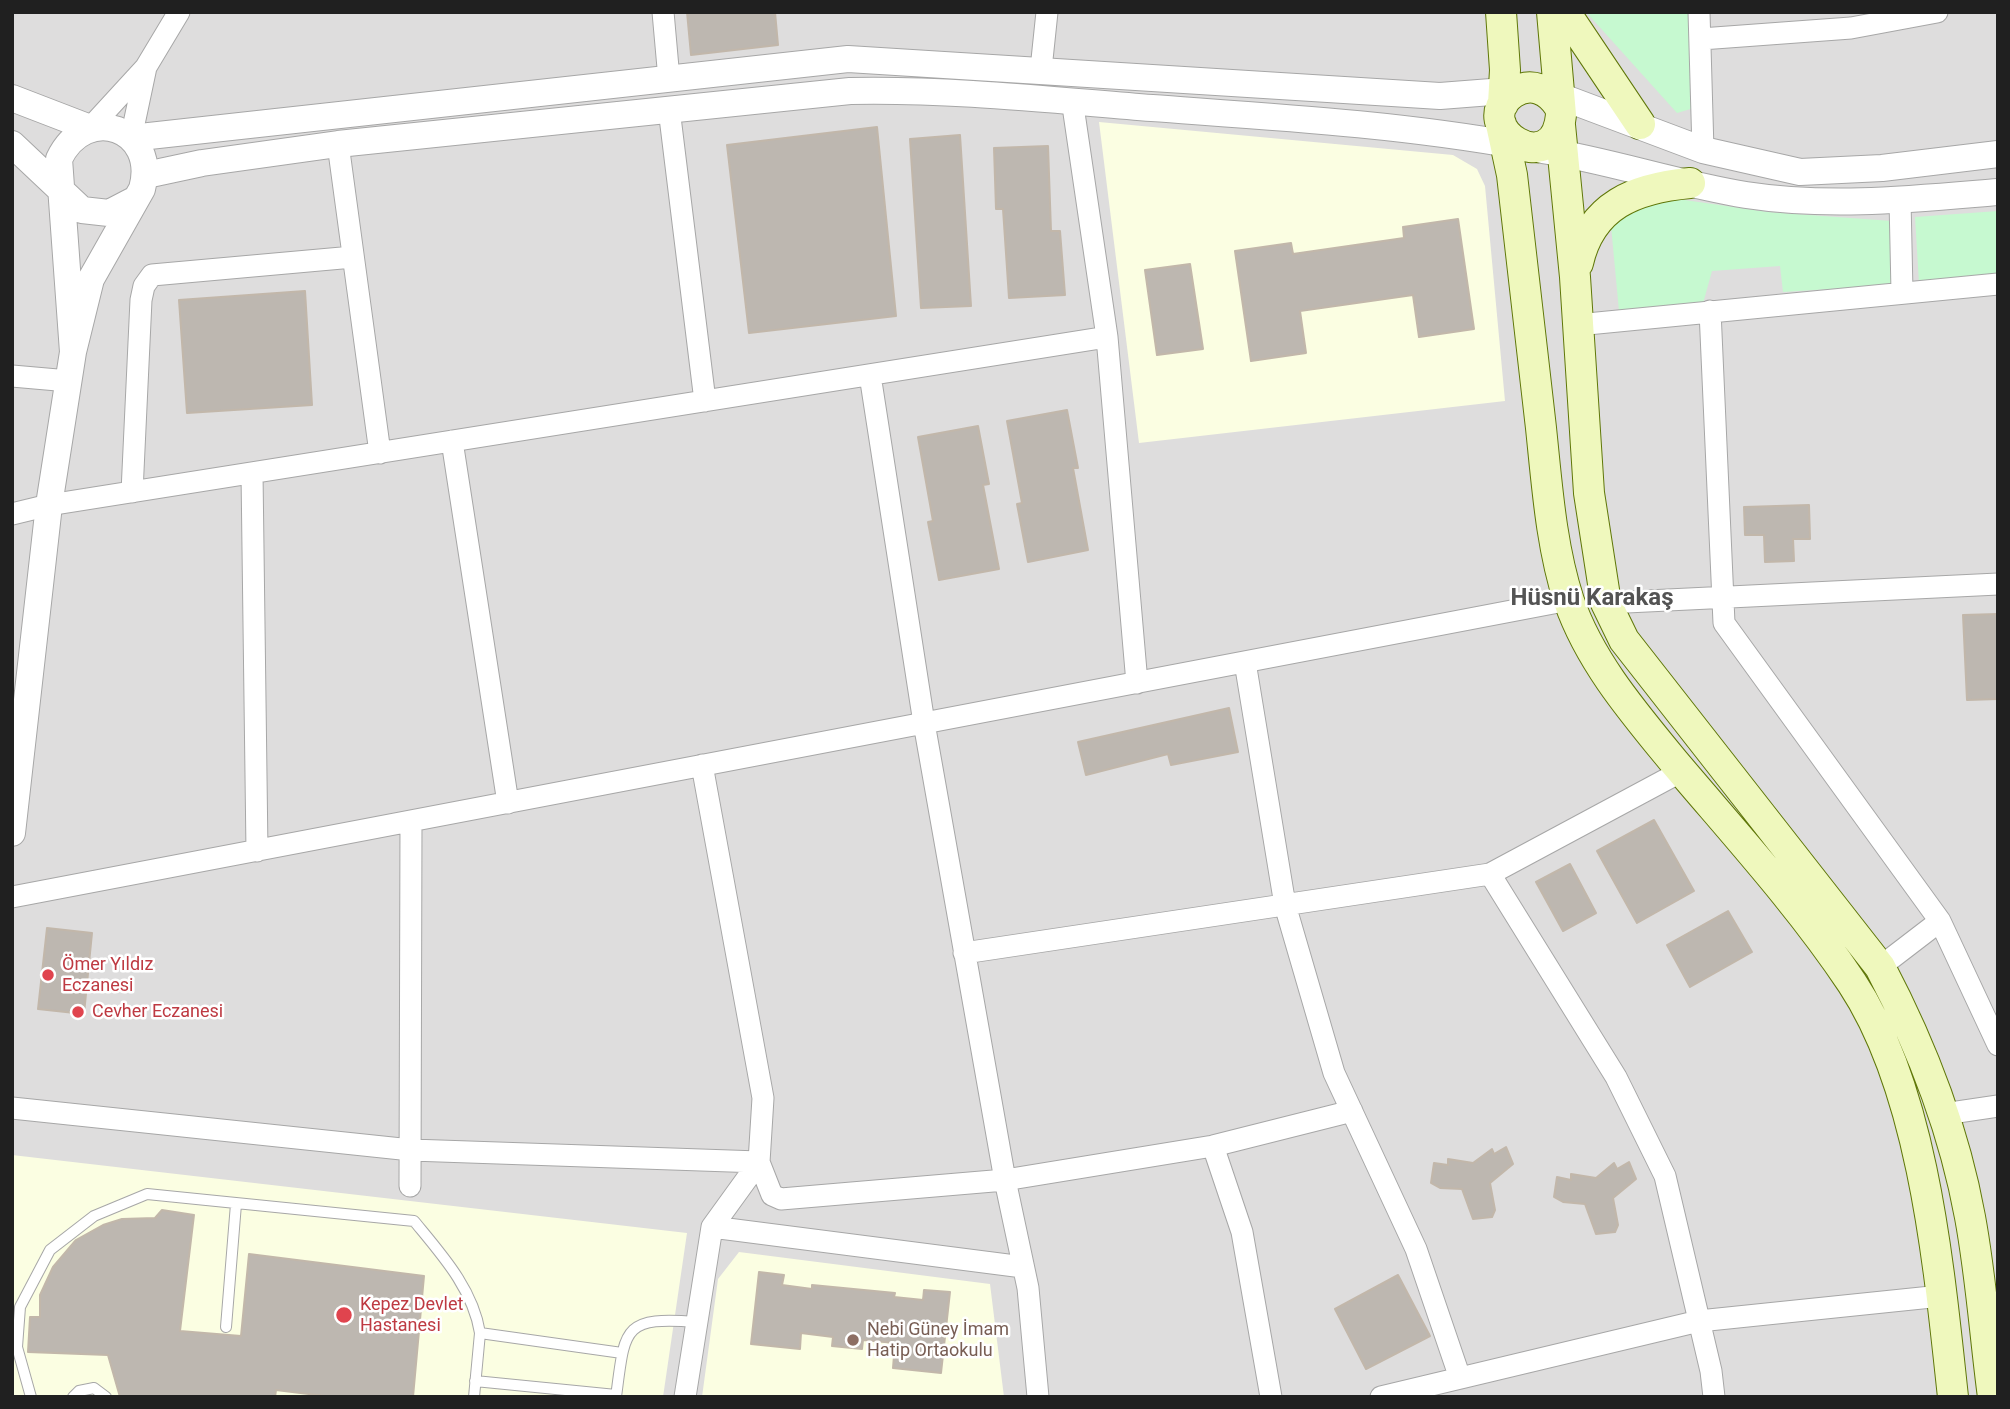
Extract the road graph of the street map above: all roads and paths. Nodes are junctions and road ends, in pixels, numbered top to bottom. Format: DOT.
graph roads {
  1 [pos="179,12"];
  2 [pos="663,12"];
  3 [pos="1047,12"];
  4 [pos="1501,12"];
  5 [pos="1552,12"];
  6 [pos="1565,12"];
  7 [pos="1699,12"];
  8 [pos="1937,12"];
  9 [pos="1702,39"];
  10 [pos="146,67"];
  11 [pos="1041,69"];
  12 [pos="669,79"];
  13 [pos="12,97"];
  14 [pos="669,109"];
  15 [pos="1074,113"];
  16 [pos="1530,118"];
  17 [pos="1640,124"];
  18 [pos="90,128"];
  19 [pos="131,138"];
  20 [pos="12,144"];
  21 [pos="338,144"];
  22 [pos="1703,150"];
  23 [pos="1998,154"];
  24 [pos="146,175"];
  25 [pos="1690,183"];
  26 [pos="62,189"];
  27 [pos="1998,192"];
  28 [pos="1900,200"];
  29 [pos="134,201"];
  30 [pos="353,257"];
  31 [pos="1575,277"];
  32 [pos="1998,284"];
  33 [pos="1902,292"];
  34 [pos="1710,311"];
  35 [pos="1577,324"];
  36 [pos="1107,338"];
  37 [pos="73,352"];
  38 [pos="870,375"];
  39 [pos="12,376"];
  40 [pos="69,381"];
  41 [pos="705,401"];
  42 [pos="452,441"];
  43 [pos="380,453"];
  44 [pos="251,473"];
  45 [pos="132,492"];
  46 [pos="49,505"];
  47 [pos="12,514"];
  48 [pos="1998,584"];
  49 [pos="1722,597"];
  50 [pos="1569,600"];
  51 [pos="1606,603"];
  52 [pos="1245,662"];
  53 [pos="1138,682"];
  54 [pos="924,723"];
  55 [pos="702,765"];
  56 [pos="1682,771"];
  57 [pos="508,803"];
  58 [pos="411,821"];
  59 [pos="12,832"];
  60 [pos="257,851"];
  61 [pos="1490,874"];
  62 [pos="12,897"];
  63 [pos="1285,905"];
  64 [pos="1940,921"];
  65 [pos="964,953"];
  66 [pos="1880,967"];
  67 [pos="1993,1019"];
  68 [pos="1998,1045"];
  69 [pos="1998,1106"];
  70 [pos="12,1108"];
  71 [pos="1352,1111"];
  72 [pos="1944,1114"];
  73 [pos="1213,1146"];
  74 [pos="411,1150"];
  75 [pos="759,1163"];
  76 [pos="1005,1180"];
  77 [pos="410,1186"];
  78 [pos="236,1204"];
  79 [pos="712,1227"];
  80 [pos="1023,1267"];
  81 [pos="1941,1296"];
  82 [pos="1699,1321"];
  83 [pos="696,1322"];
  84 [pos="226,1327"];
  85 [pos="480,1334"];
  86 [pos="622,1353"];
  87 [pos="1460,1378"];
  88 [pos="475,1381"];
  89 [pos="616,1396"];
  90 [pos="31,1397"];
  91 [pos="74,1397"];
  92 [pos="106,1397"];
  93 [pos="474,1397"];
  94 [pos="685,1397"];
  95 [pos="1038,1397"];
  96 [pos="1271,1397"];
  97 [pos="1381,1397"];
  98 [pos="1714,1397"];
  99 [pos="1953,1397"];
  100 [pos="1993,1397"];
  1 -- 10 [label="street"];
  2 -- 12 [label="street"];
  3 -- 11 [label="street"];
  4 -- 16 [label="main road"];
  5 -- 16 [label="main road"];
  6 -- 17 [label="main road"];
  7 -- 9 [label="street"];
  8 -- 9 [label="street"];
  9 -- 22 [label="street"];
  10 -- 18 [label="street"];
  10 -- 19 [label="street"];
  11 -- 12 [label="street"];
  11 -- 16 [label="street"];
  12 -- 19 [label="street"];
  13 -- 18 [label="street"];
  14 -- 16 [label="street"];
  14 -- 21 [label="street"];
  14 -- 41 [label="street"];
  15 -- 36 [label="street"];
  16 -- 17 [label="street"];
  16 -- 25 [label="street"];
  16 -- 31 [label="main road"];
  16 -- 50 [label="main road"];
  17 -- 22 [label="street"];
  18 -- 19 [label="street"];
  18 -- 26 [label="street"];
  19 -- 24 [label="street"];
  20 -- 26 [label="street"];
  21 -- 24 [label="street"];
  21 -- 30 [label="street"];
  22 -- 23 [label="street"];
  24 -- 29 [label="street"];
  25 -- 28 [label="street"];
  25 -- 31 [label="main road"];
  26 -- 29 [label="street"];
  26 -- 37 [label="street"];
  27 -- 28 [label="street"];
  28 -- 33 [label="street"];
  29 -- 37 [label="street"];
  30 -- 43 [label="street"];
  30 -- 45 [label="street"];
  31 -- 35 [label="main road"];
  32 -- 33 [label="street"];
  33 -- 34 [label="street"];
  34 -- 35 [label="street"];
  34 -- 49 [label="street"];
  35 -- 51 [label="main road"];
  36 -- 38 [label="street"];
  36 -- 53 [label="street"];
  37 -- 40 [label="street"];
  38 -- 41 [label="street"];
  38 -- 54 [label="street"];
  39 -- 40 [label="street"];
  40 -- 46 [label="street"];
  41 -- 42 [label="street"];
  42 -- 43 [label="street"];
  42 -- 57 [label="street"];
  43 -- 44 [label="street"];
  44 -- 45 [label="street"];
  44 -- 60 [label="street"];
  45 -- 46 [label="street"];
  46 -- 47 [label="street"];
  46 -- 59 [label="street"];
  48 -- 49 [label="street"];
  49 -- 51 [label="street"];
  49 -- 64 [label="street"];
  50 -- 52 [label="street"];
  50 -- 56 [label="main road"];
  51 -- 66 [label="main road"];
  52 -- 53 [label="street"];
  52 -- 63 [label="street"];
  53 -- 54 [label="street"];
  54 -- 55 [label="street"];
  54 -- 65 [label="street"];
  55 -- 57 [label="street"];
  55 -- 75 [label="street"];
  56 -- 61 [label="street"];
  56 -- 81 [label="main road"];
  57 -- 58 [label="street"];
  58 -- 60 [label="street"];
  58 -- 74 [label="street"];
  60 -- 62 [label="street"];
  61 -- 63 [label="street"];
  61 -- 82 [label="street"];
  63 -- 65 [label="street"];
  63 -- 71 [label="street"];
  64 -- 66 [label="street"];
  64 -- 67 [label="street"];
  65 -- 76 [label="street"];
  66 -- 72 [label="main road"];
  67 -- 68 [label="street"];
  69 -- 72 [label="street"];
  70 -- 74 [label="street"];
  71 -- 73 [label="street"];
  71 -- 87 [label="street"];
  72 -- 100 [label="main road"];
  73 -- 76 [label="street"];
  73 -- 96 [label="street"];
  74 -- 75 [label="street"];
  74 -- 77 [label="street"];
  75 -- 76 [label="street"];
  75 -- 79 [label="street"];
  76 -- 80 [label="street"];
  78 -- 84 [label="lane"];
  78 -- 85 [label="lane"];
  78 -- 90 [label="lane"];
  79 -- 80 [label="street"];
  79 -- 83 [label="street"];
  80 -- 95 [label="street"];
  81 -- 82 [label="street"];
  81 -- 99 [label="main road"];
  82 -- 87 [label="street"];
  82 -- 98 [label="street"];
  83 -- 86 [label="lane"];
  83 -- 94 [label="street"];
  85 -- 86 [label="lane"];
  85 -- 88 [label="lane"];
  86 -- 89 [label="lane"];
  87 -- 97 [label="street"];
  88 -- 89 [label="lane"];
  88 -- 93 [label="lane"];
  91 -- 92 [label="lane"];
}
